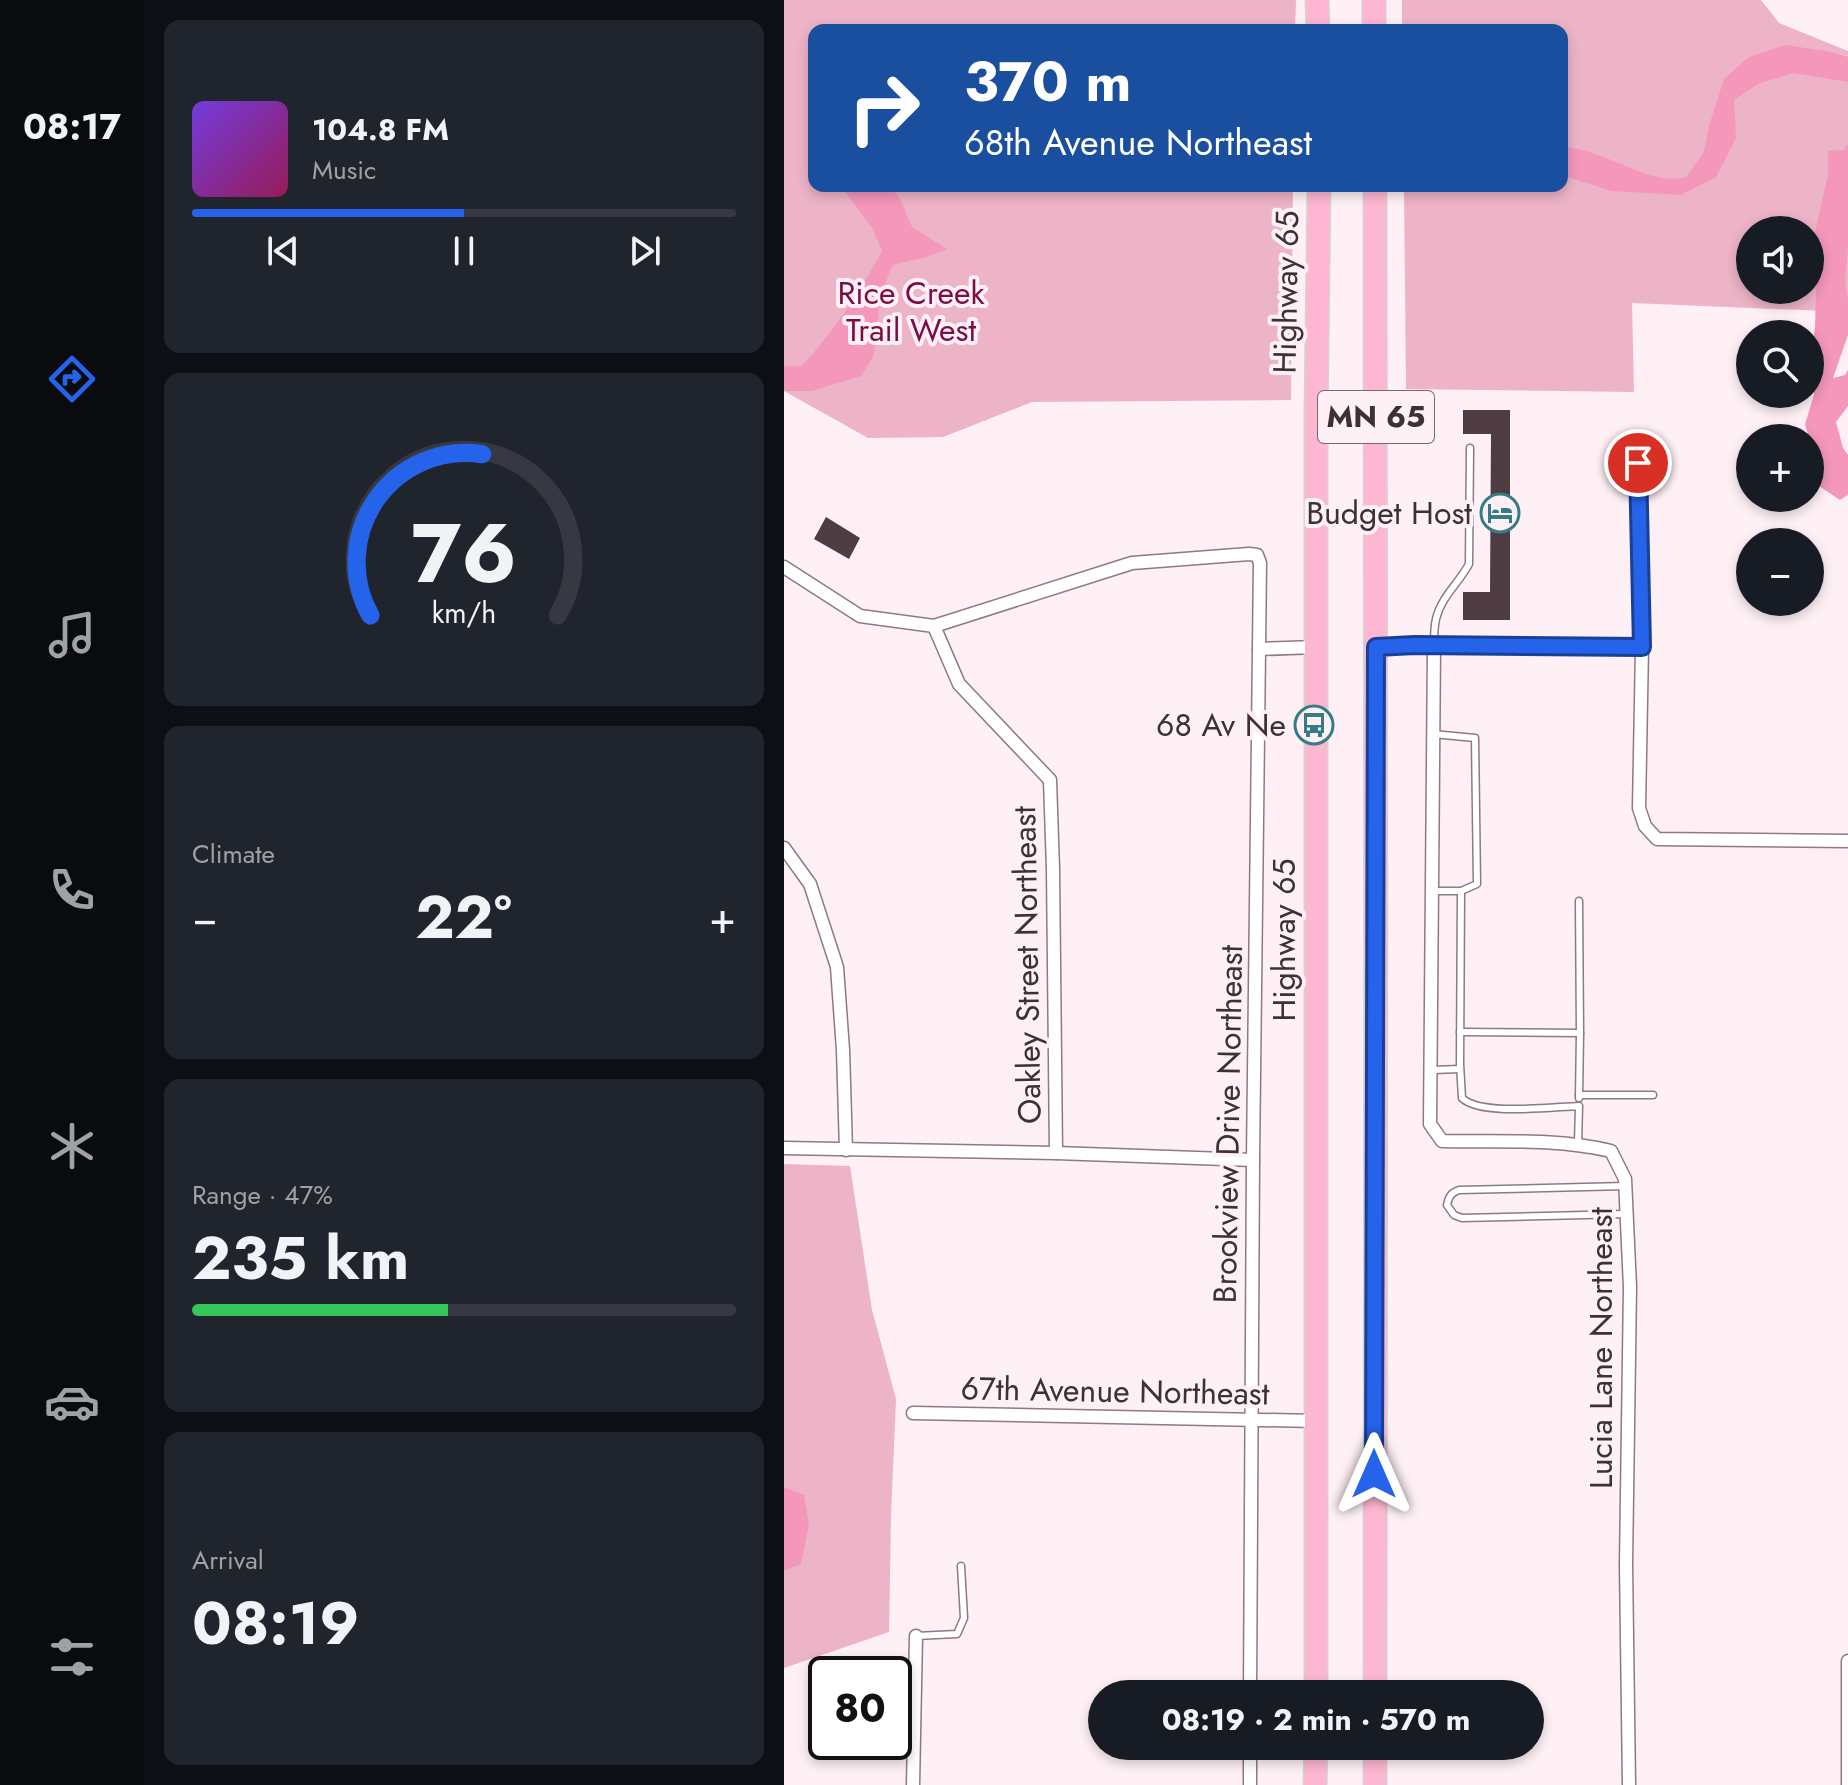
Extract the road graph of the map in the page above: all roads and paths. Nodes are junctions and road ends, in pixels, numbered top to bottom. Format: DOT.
graph roads {
  1 [pos="1317,0"];
  2 [pos="1374,0"];
  3 [pos="1318,24"];
  4 [pos="1374,24"];
  5 [pos="1319,192"];
  6 [pos="1375,192"];
  7 [pos="1637,437"];
  8 [pos="1470,448"];
  9 [pos="784,567"];
  10 [pos="934,626"];
  11 [pos="1434,645"];
  12 [pos="1317,647"];
  13 [pos="1376,647"];
  14 [pos="1642,647"];
  15 [pos="1259,649"];
  16 [pos="1433,734"];
  17 [pos="1848,841"];
  18 [pos="784,848"];
  19 [pos="1432,891"];
  20 [pos="1461,891"];
  21 [pos="1579,901"];
  22 [pos="1460,1032"];
  23 [pos="1580,1033"];
  24 [pos="1460,1069"];
  25 [pos="1430,1070"];
  26 [pos="1579,1095"];
  27 [pos="1653,1095"];
  28 [pos="1579,1106"];
  29 [pos="1578,1144"];
  30 [pos="784,1148"];
  31 [pos="846,1150"];
  32 [pos="1056,1153"];
  33 [pos="1253,1160"];
  34 [pos="1626,1186"];
  35 [pos="1627,1214"];
  36 [pos="913,1413"];
  37 [pos="1251,1420"];
  38 [pos="1316,1421"];
  39 [pos="961,1566"];
  40 [pos="916,1636"];
  41 [pos="1848,1661"];
  42 [pos="1250,1680"];
  43 [pos="1316,1680"];
  44 [pos="1375,1680"];
  45 [pos="1250,1760"];
  46 [pos="1316,1760"];
  47 [pos="1375,1760"];
  48 [pos="913,1785"];
  49 [pos="1250,1785"];
  50 [pos="1315,1785"];
  51 [pos="1375,1785"];
  52 [pos="1629,1785"];
  53 [pos="1848,1785"];
  1 -- 3 [label="highway"];
  2 -- 4 [label="highway"];
  5 -- 12 [label="highway, Highway 65 / MN 65"];
  6 -- 13 [label="highway, MN 65"];
  7 -- 14 [label="street"];
  8 -- 11 [label="lane"];
  9 -- 10 [label="street"];
  10 -- 15 [label="street, Brookview Drive Northeast"];
  10 -- 32 [label="street, Oakley Street Northeast"];
  11 -- 13 [label="street"];
  11 -- 14 [label="street"];
  11 -- 16 [label="street, Lucia Lane Northeast"];
  12 -- 15 [label="street"];
  12 -- 38 [label="highway, Highway 65 / MN 65"];
  13 -- 44 [label="highway, MN 65"];
  14 -- 17 [label="street"];
  15 -- 33 [label="street, Brookview Drive Northeast"];
  16 -- 19 [label="street, Lucia Lane Northeast"];
  16 -- 20 [label="lane"];
  18 -- 31 [label="street"];
  19 -- 20 [label="lane"];
  19 -- 25 [label="street, Lucia Lane Northeast"];
  20 -- 22 [label="lane"];
  21 -- 23 [label="lane"];
  22 -- 23 [label="lane"];
  22 -- 24 [label="lane"];
  23 -- 26 [label="lane"];
  24 -- 25 [label="lane"];
  24 -- 28 [label="lane"];
  25 -- 29 [label="street, Lucia Lane Northeast"];
  26 -- 27 [label="lane"];
  26 -- 28 [label="lane"];
  28 -- 29 [label="lane"];
  29 -- 34 [label="street, Lucia Lane Northeast"];
  30 -- 31 [label="street"];
  31 -- 32 [label="street"];
  32 -- 33 [label="street"];
  33 -- 37 [label="street, Brookview Drive Northeast"];
  34 -- 35 [label="street, Lucia Lane Northeast"];
  34 -- 35 [label="lane"];
  35 -- 52 [label="street, Lucia Lane Northeast"];
  36 -- 37 [label="street, 67th Avenue Northeast"];
  37 -- 38 [label="street, 67th Avenue Northeast"];
  37 -- 42 [label="street, Brookview Drive Northeast"];
  38 -- 43 [label="highway, Highway 65 / MN 65"];
  39 -- 40 [label="lane"];
  40 -- 48 [label="street"];
  41 -- 53 [label="street"];
  45 -- 49 [label="street"];
  46 -- 50 [label="highway"];
  47 -- 51 [label="highway"];
}
